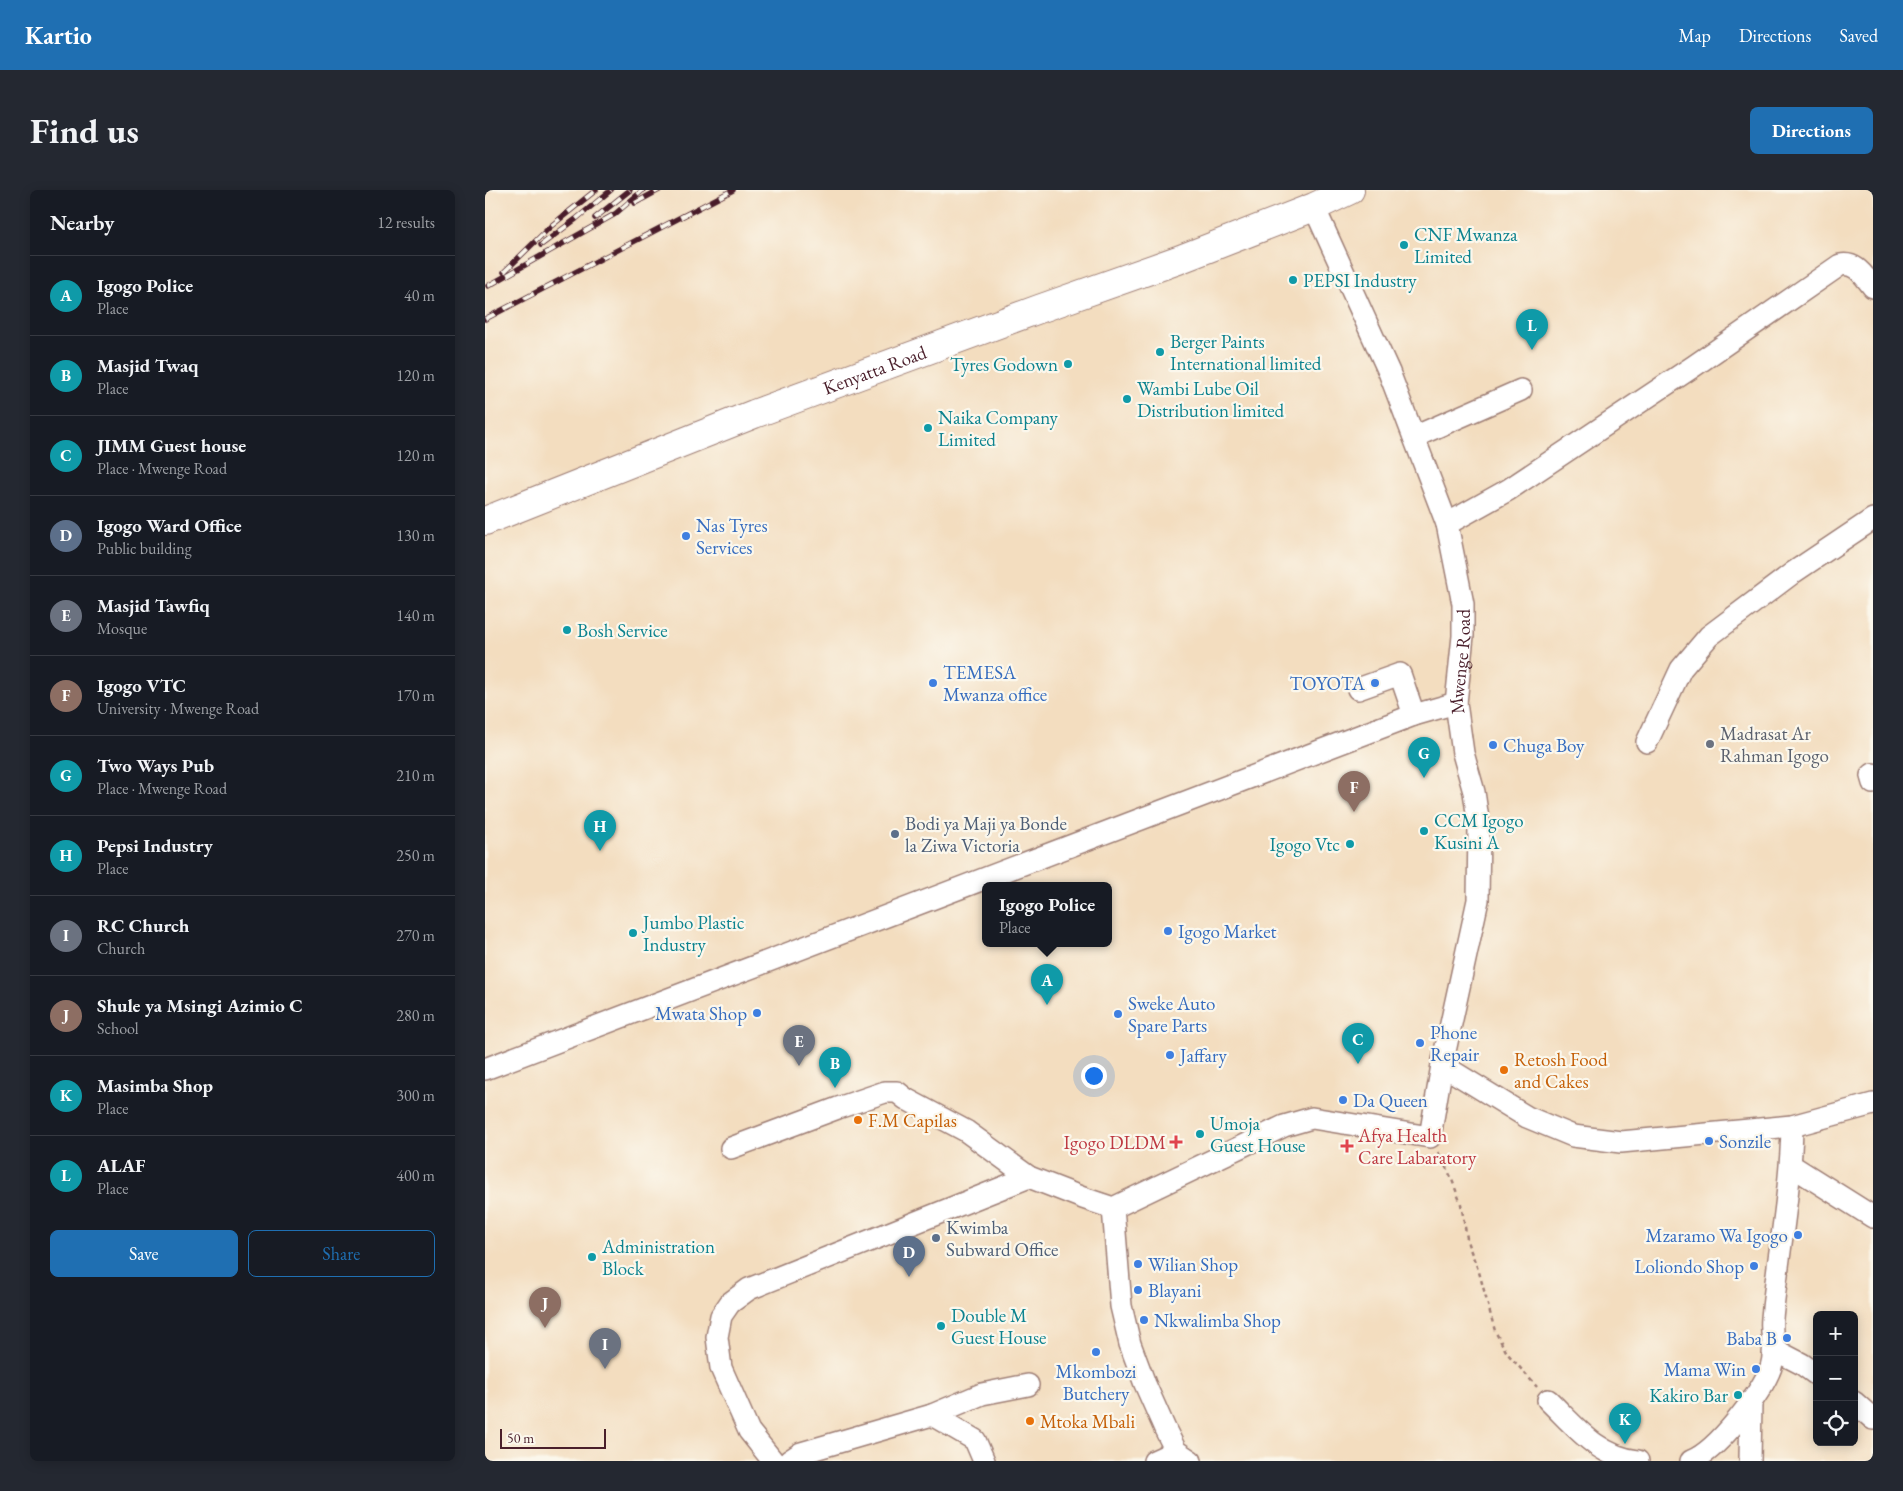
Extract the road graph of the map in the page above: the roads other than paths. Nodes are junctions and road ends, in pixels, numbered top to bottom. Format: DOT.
graph roads {
  1 [pos="1349,190"];
  2 [pos="1314,207"];
  3 [pos="1873,287"];
  4 [pos="1521,390"];
  5 [pos="1414,437"];
  6 [pos="1873,519"];
  7 [pos="485,521"];
  8 [pos="1447,524"];
  9 [pos="1358,689"];
  10 [pos="1456,703"];
  11 [pos="1414,716"];
  12 [pos="1647,742"];
  13 [pos="1873,774"];
  14 [pos="1873,783"];
  15 [pos="1442,1064"];
  16 [pos="485,1069"];
  17 [pos="1873,1104"];
  18 [pos="1792,1126"];
  19 [pos="731,1148"];
  20 [pos="1792,1166"];
  21 [pos="1029,1176"];
  22 [pos="1113,1208"];
  23 [pos="1873,1217"];
  24 [pos="1775,1350"];
  25 [pos="1813,1372"];
  26 [pos="1028,1385"];
  27 [pos="1548,1400"];
  28 [pos="1751,1401"];
  29 [pos="1858,1406"];
  30 [pos="932,1415"];
  31 [pos="1873,1419"];
  32 [pos="1184,1456"];
  33 [pos="773,1461"];
  34 [pos="789,1461"];
  35 [pos="984,1461"];
  36 [pos="1154,1461"];
  37 [pos="1638,1461"];
  38 [pos="1691,1461"];
  39 [pos="1750,1461"];
  1 -- 2 [label="highway, Kenyatta Road"];
  2 -- 5 [label="street, Mwenge Road"];
  2 -- 7 [label="highway, Kenyatta Road"];
  3 -- 8 [label="street"];
  4 -- 5 [label="street"];
  5 -- 8 [label="street, Mwenge Road"];
  6 -- 12 [label="street"];
  8 -- 10 [label="street, Mwenge Road"];
  9 -- 11 [label="street"];
  10 -- 11 [label="street"];
  10 -- 15 [label="street, Mwenge Road"];
  11 -- 16 [label="street"];
  13 -- 14 [label="street"];
  15 -- 18 [label="street"];
  15 -- 22 [label="street, Mwenge Road"];
  17 -- 18 [label="street"];
  18 -- 20 [label="street"];
  19 -- 21 [label="street"];
  20 -- 23 [label="street"];
  20 -- 24 [label="street"];
  21 -- 22 [label="street"];
  21 -- 33 [label="street"];
  22 -- 32 [label="street"];
  24 -- 25 [label="street"];
  24 -- 28 [label="street"];
  26 -- 30 [label="street"];
  27 -- 37 [label="street"];
  28 -- 38 [label="street"];
  28 -- 39 [label="street"];
  29 -- 31 [label="street"];
  30 -- 34 [label="street"];
  30 -- 35 [label="street"];
  32 -- 36 [label="street"];
}
